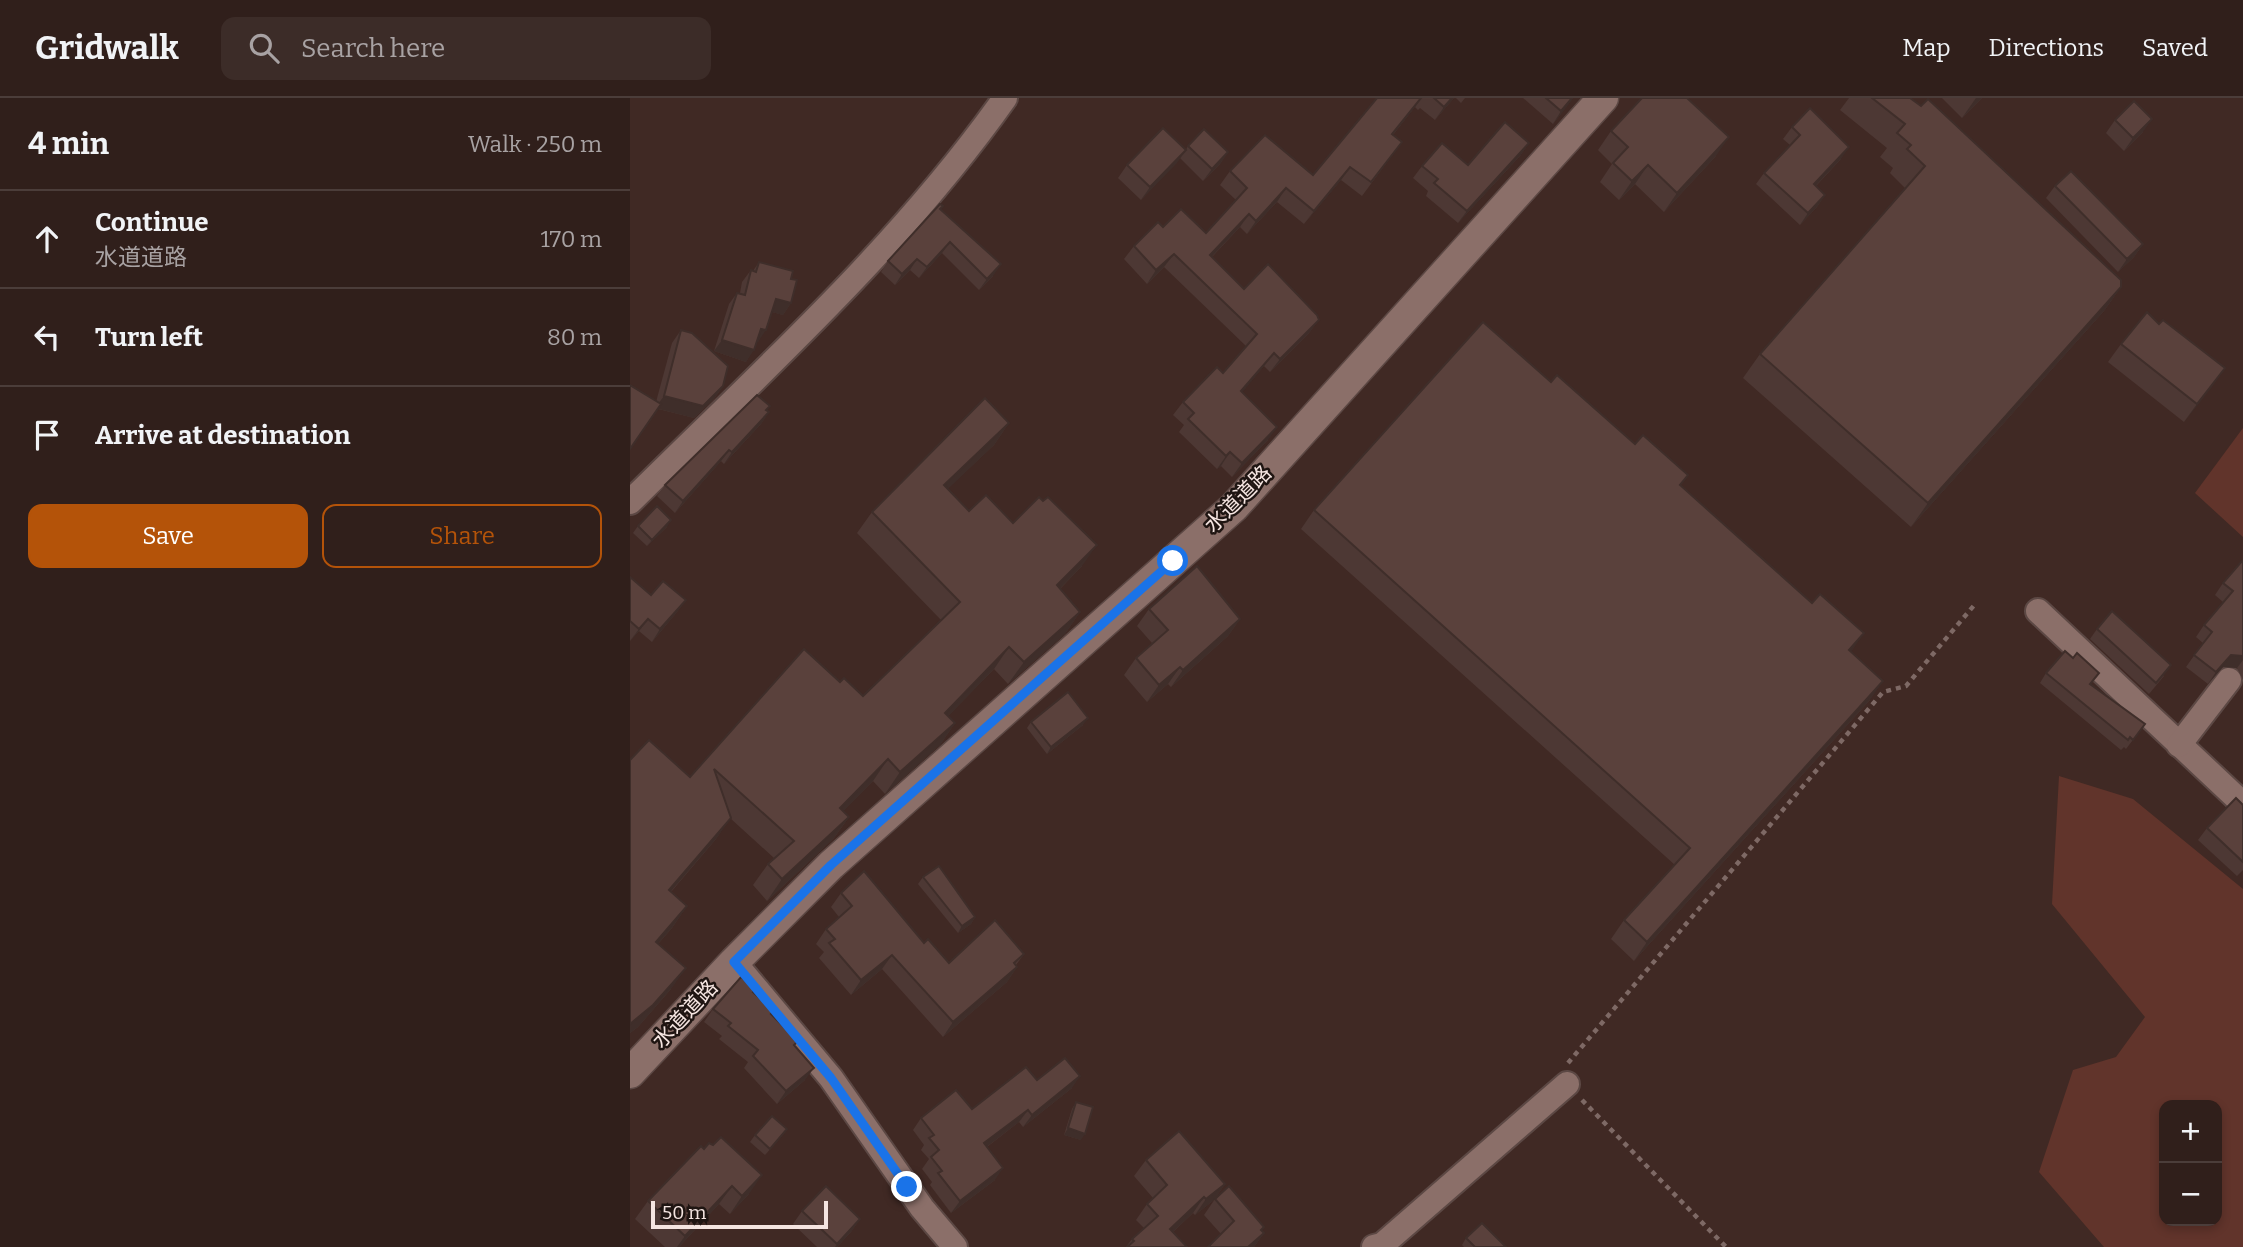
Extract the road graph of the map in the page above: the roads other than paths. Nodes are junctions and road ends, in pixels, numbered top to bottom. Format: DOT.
graph roads {
  1 [pos="1005,98"];
  2 [pos="1603,98"];
  3 [pos="630,502"];
  4 [pos="2038,611"];
  5 [pos="2229,680"];
  6 [pos="2179,745"];
  7 [pos="2243,804"];
  8 [pos="734,962"];
  9 [pos="630,1073"];
  10 [pos="1567,1084"];
  11 [pos="955,1247"];
  12 [pos="1374,1247"];
  1 -- 3 [label="street"];
  2 -- 8 [label="street, 水道道路"];
  4 -- 6 [label="street"];
  5 -- 6 [label="street"];
  6 -- 7 [label="street"];
  8 -- 9 [label="street, 水道道路"];
  8 -- 11 [label="street"];
  10 -- 12 [label="street"];
}
